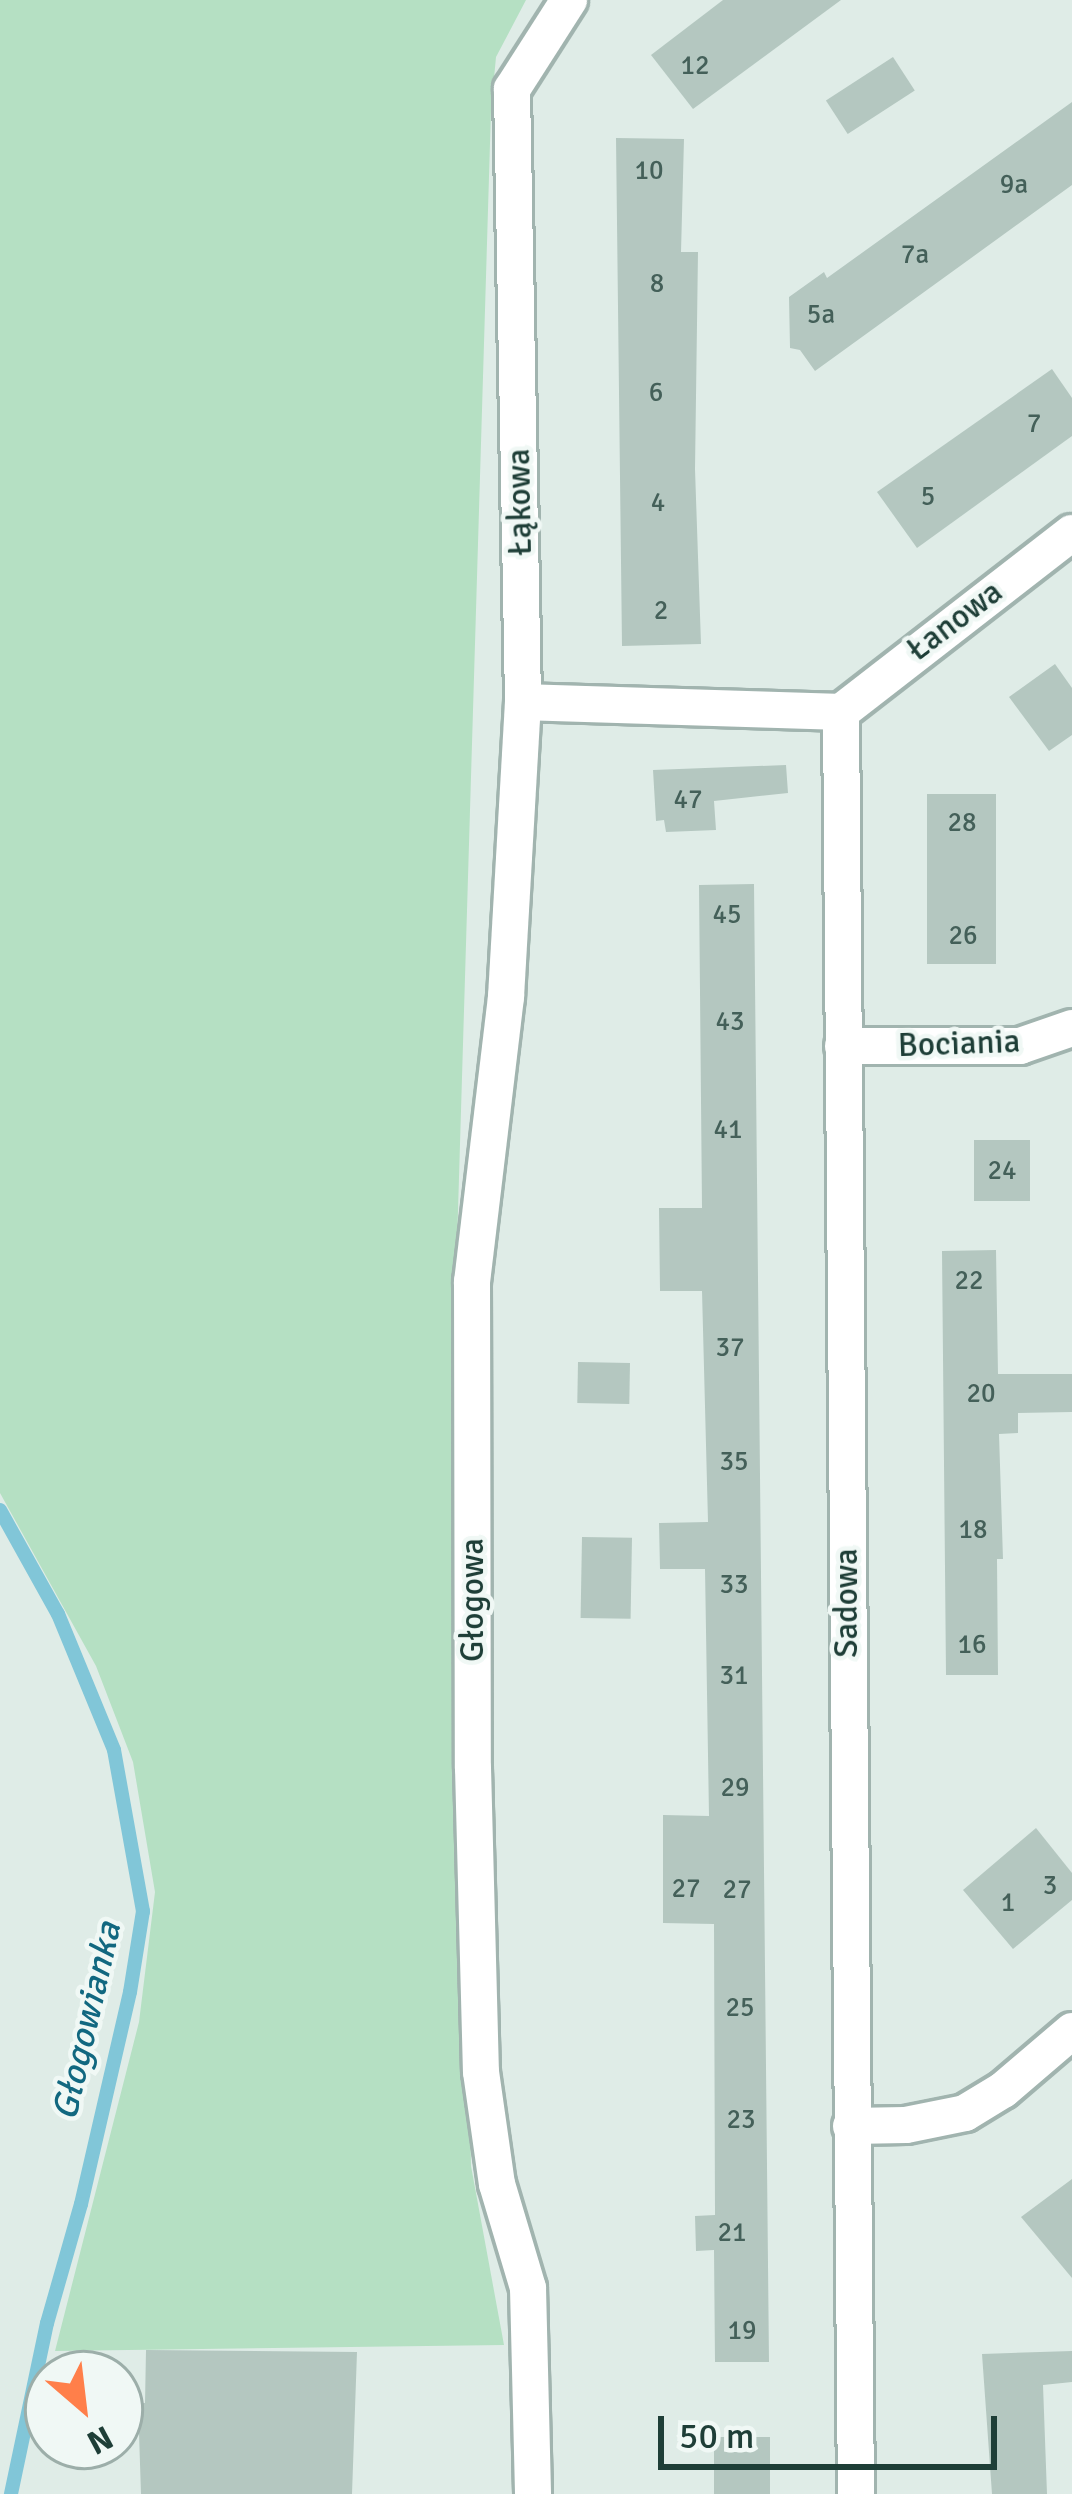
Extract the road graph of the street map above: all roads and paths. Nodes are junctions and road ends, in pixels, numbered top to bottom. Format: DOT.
graph roads {
  1 [pos="568,0"];
  2 [pos="1072,533"];
  3 [pos="523,703"];
  4 [pos="841,712"];
  5 [pos="1072,1028"];
  6 [pos="843,1046"];
  7 [pos="1072,2032"];
  8 [pos="851,2126"];
  9 [pos="533,2494"];
  10 [pos="856,2494"];
  1 -- 3 [label="street, Łąkowa"];
  2 -- 4 [label="street, Łanowa"];
  3 -- 4 [label="street"];
  3 -- 9 [label="street, Głogowa"];
  4 -- 6 [label="street, Sadowa"];
  5 -- 6 [label="street, Bociania"];
  6 -- 8 [label="street, Sadowa"];
  7 -- 8 [label="street"];
  8 -- 10 [label="street, Sadowa"];
}
